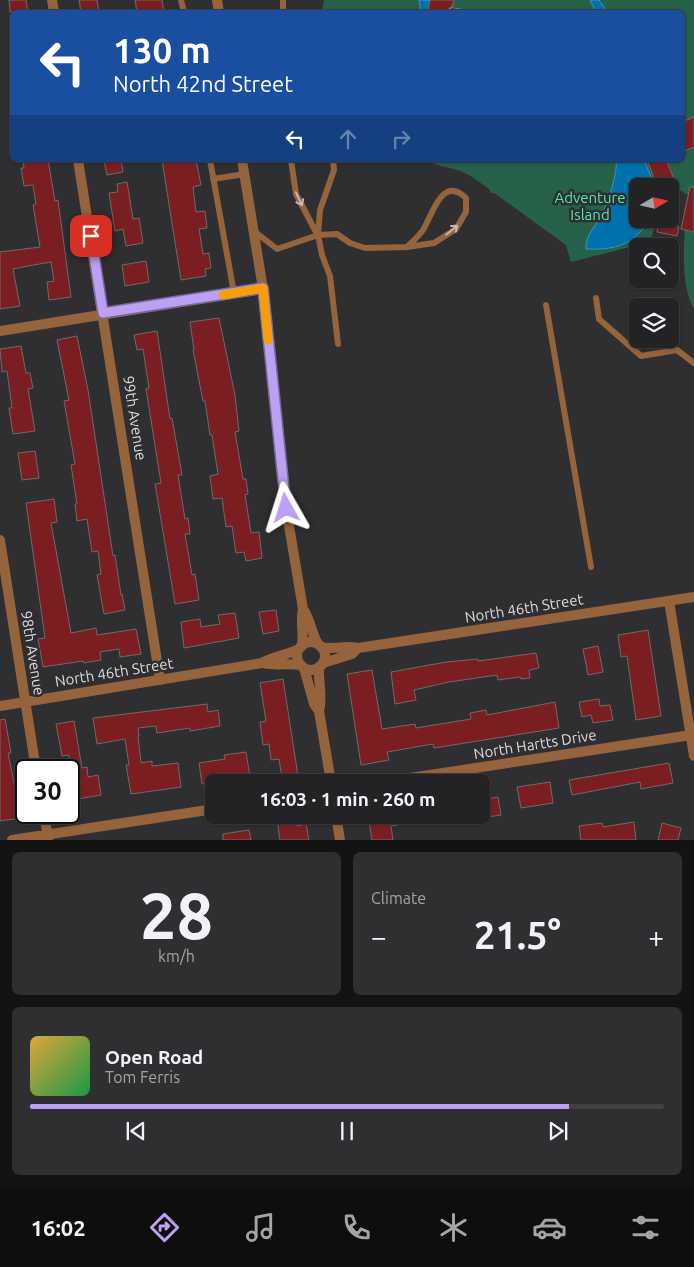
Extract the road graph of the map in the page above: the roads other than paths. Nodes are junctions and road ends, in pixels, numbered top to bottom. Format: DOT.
graph roads {
  1 [pos="78,162"];
  2 [pos="210,162"];
  3 [pos="242,162"];
  4 [pos="291,162"];
  5 [pos="333,162"];
  6 [pos="245,174"];
  7 [pos="214,179"];
  8 [pos="254,231"];
  9 [pos="318,235"];
  10 [pos="407,247"];
  11 [pos="263,288"];
  12 [pos="234,293"];
  13 [pos="596,298"];
  14 [pos="546,306"];
  15 [pos="103,313"];
  16 [pos="0,331"];
  17 [pos="338,344"];
  18 [pos="694,363"];
  19 [pos="0,540"];
  20 [pos="591,567"];
  21 [pos="694,597"];
  22 [pos="669,601"];
  23 [pos="303,609"];
  24 [pos="320,645"];
  25 [pos="300,647"];
  26 [pos="358,648"];
  27 [pos="262,663"];
  28 [pos="321,665"];
  29 [pos="303,666"];
  30 [pos="160,680"];
  31 [pos="26,702"];
  32 [pos="0,706"];
  33 [pos="319,711"];
  34 [pos="691,736"];
  35 [pos="694,756"];
  36 [pos="34,759"];
  37 [pos="330,774"];
  38 [pos="437,774"];
  39 [pos="205,811"];
  40 [pos="46,824"];
  41 [pos="337,824"];
  42 [pos="48,837"];
  43 [pos="12,840"];
  44 [pos="340,840"];
  1 -- 15 [label="street, 99th Avenue"];
  2 -- 7 [label="lane"];
  3 -- 6 [label="street"];
  4 -- 9 [label="lane, one-way"];
  5 -- 9 [label="lane"];
  6 -- 7 [label="lane"];
  6 -- 8 [label="street"];
  7 -- 12 [label="lane"];
  8 -- 9 [label="lane"];
  8 -- 11 [label="street"];
  9 -- 10 [label="lane"];
  9 -- 17 [label="lane"];
  10 -- 10 [label="lane, one-way"];
  11 -- 12 [label="street"];
  11 -- 23 [label="street"];
  12 -- 15 [label="street"];
  13 -- 18 [label="lane"];
  14 -- 20 [label="lane"];
  15 -- 16 [label="street"];
  15 -- 30 [label="street, 99th Avenue"];
  19 -- 31 [label="street, 98th Avenue"];
  21 -- 22 [label="street, North 46th Street"];
  22 -- 26 [label="street, North 46th Street"];
  22 -- 34 [label="street"];
  23 -- 24 [label="street"];
  23 -- 25 [label="street"];
  24 -- 25 [label="street"];
  24 -- 26 [label="street, North 46th Street"];
  24 -- 28 [label="street"];
  25 -- 27 [label="street, North 46th Street"];
  25 -- 29 [label="street"];
  26 -- 28 [label="street, North 46th Street"];
  27 -- 29 [label="street, North 46th Street"];
  27 -- 30 [label="street, North 46th Street"];
  28 -- 29 [label="street"];
  28 -- 33 [label="street"];
  29 -- 33 [label="street"];
  30 -- 31 [label="street, North 46th Street"];
  31 -- 32 [label="street, North 46th Street"];
  31 -- 36 [label="street, 98th Avenue"];
  33 -- 37 [label="street"];
  34 -- 35 [label="street"];
  34 -- 38 [label="street, North Hartts Drive"];
  39 -- 42 [label="street"];
  40 -- 42 [label="street"];
  41 -- 44 [label="street"];
  42 -- 43 [label="street"];
}
